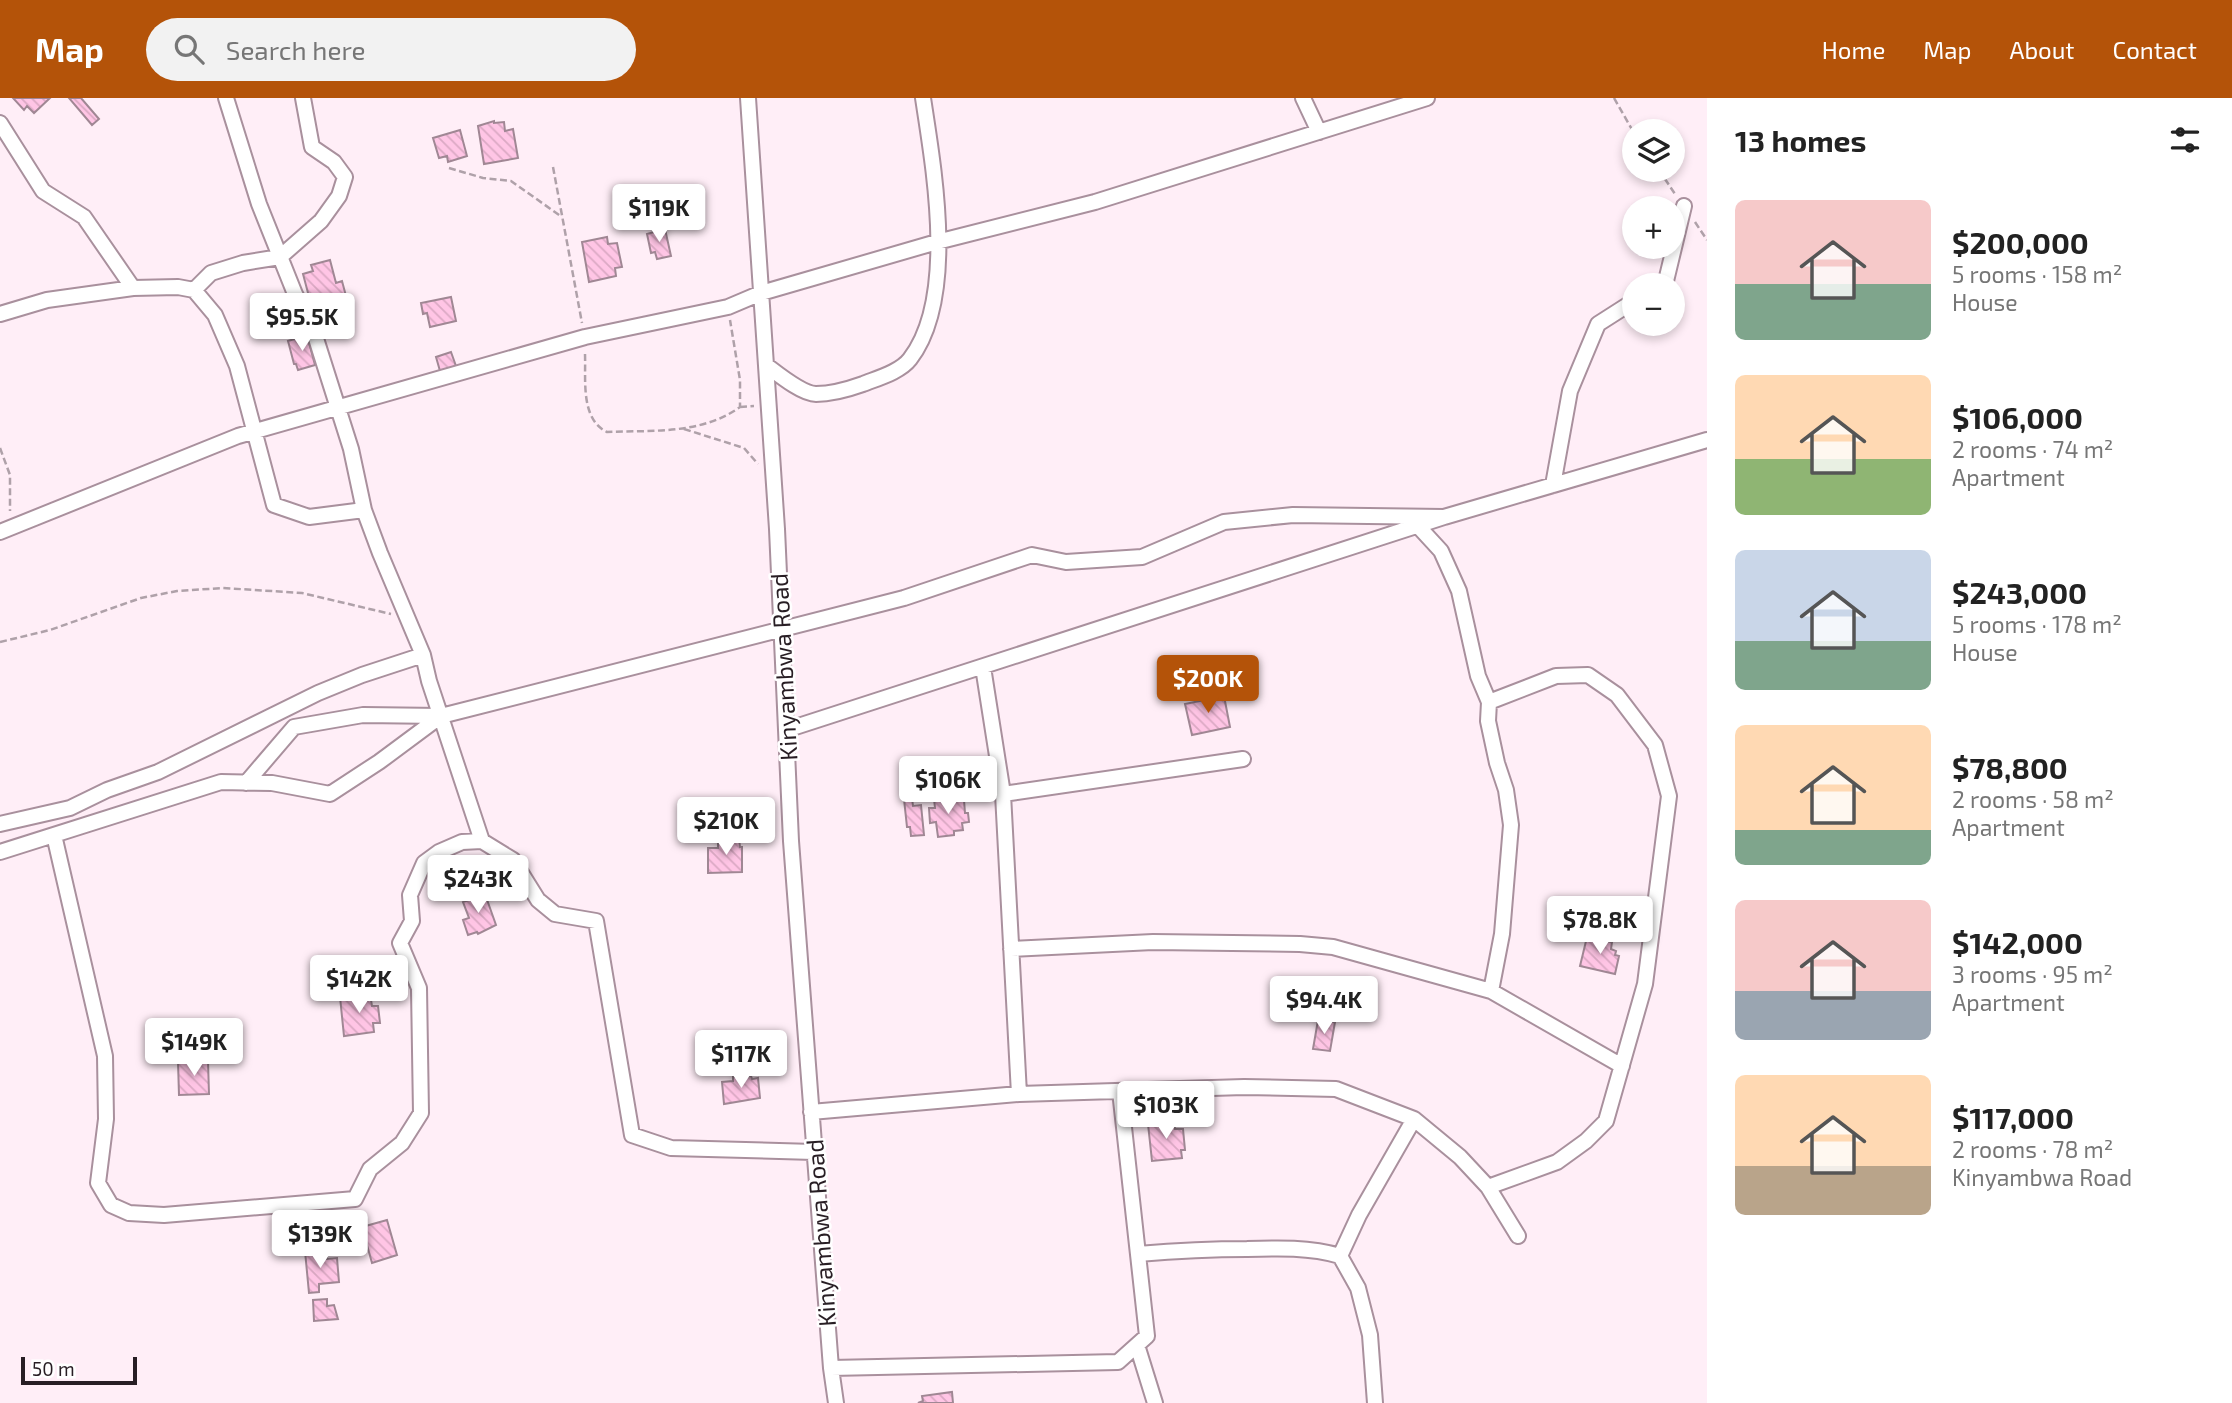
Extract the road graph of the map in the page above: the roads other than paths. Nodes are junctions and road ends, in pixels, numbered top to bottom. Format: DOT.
graph roads {
  1 [pos="226,98"];
  2 [pos="303,98"];
  3 [pos="748,98"];
  4 [pos="923,98"];
  5 [pos="1303,98"];
  6 [pos="1427,98"];
  7 [pos="0,122"];
  8 [pos="1319,132"];
  9 [pos="937,242"];
  10 [pos="280,257"];
  11 [pos="133,288"];
  12 [pos="194,290"];
  13 [pos="761,293"];
  14 [pos="1622,309"];
  15 [pos="0,314"];
  16 [pos="766,365"];
  17 [pos="338,407"];
  18 [pos="254,432"];
  19 [pos="1707,440"];
  20 [pos="1553,485"];
  21 [pos="364,510"];
  22 [pos="1444,517"];
  23 [pos="1418,526"];
  24 [pos="5,530"];
  25 [pos="782,629"];
  26 [pos="423,655"];
  27 [pos="983,667"];
  28 [pos="1489,702"];
  29 [pos="441,716"];
  30 [pos="786,730"];
  31 [pos="1243,759"];
  32 [pos="246,783"];
  33 [pos="1003,794"];
  34 [pos="0,824"];
  35 [pos="54,835"];
  36 [pos="482,841"];
  37 [pos="0,852"];
  38 [pos="1011,949"];
  39 [pos="1491,991"];
  40 [pos="1622,1066"];
  41 [pos="1120,1091"];
  42 [pos="1018,1094"];
  43 [pos="811,1112"];
  44 [pos="1414,1119"];
  45 [pos="814,1152"];
  46 [pos="1489,1186"];
  47 [pos="1518,1236"];
  48 [pos="1138,1254"];
  49 [pos="1339,1256"];
  50 [pos="1137,1345"];
  51 [pos="831,1367"];
  52 [pos="836,1403"];
  53 [pos="1156,1403"];
  54 [pos="1375,1403"];
  1 -- 10 [label="street"];
  2 -- 10 [label="street"];
  3 -- 13 [label="street, Kinyambwa Road"];
  4 -- 9 [label="street"];
  5 -- 8 [label="street"];
  6 -- 8 [label="street"];
  7 -- 11 [label="street"];
  8 -- 9 [label="street"];
  9 -- 13 [label="street"];
  9 -- 16 [label="street"];
  10 -- 12 [label="street"];
  10 -- 17 [label="street"];
  11 -- 12 [label="street"];
  11 -- 15 [label="street"];
  12 -- 18 [label="street"];
  13 -- 16 [label="street, Kinyambwa Road"];
  13 -- 17 [label="street"];
  14 -- 20 [label="street"];
  16 -- 25 [label="street, Kinyambwa Road"];
  17 -- 18 [label="street"];
  17 -- 21 [label="street"];
  18 -- 21 [label="street"];
  18 -- 24 [label="street"];
  19 -- 20 [label="street"];
  20 -- 22 [label="street"];
  21 -- 26 [label="street"];
  22 -- 23 [label="street"];
  22 -- 25 [label="street"];
  23 -- 27 [label="street"];
  23 -- 28 [label="street"];
  25 -- 29 [label="street"];
  25 -- 30 [label="street, Kinyambwa Road"];
  26 -- 29 [label="street"];
  26 -- 34 [label="street"];
  27 -- 30 [label="street"];
  27 -- 33 [label="street"];
  28 -- 39 [label="street"];
  28 -- 40 [label="street"];
  29 -- 32 [label="street"];
  29 -- 32 [label="street"];
  29 -- 36 [label="street"];
  30 -- 43 [label="street, Kinyambwa Road"];
  31 -- 33 [label="street"];
  32 -- 35 [label="street"];
  33 -- 38 [label="street"];
  35 -- 36 [label="street"];
  35 -- 37 [label="street"];
  36 -- 45 [label="street"];
  38 -- 39 [label="street"];
  38 -- 42 [label="street"];
  39 -- 40 [label="street"];
  40 -- 46 [label="street"];
  41 -- 42 [label="street"];
  41 -- 44 [label="street"];
  41 -- 48 [label="street"];
  42 -- 43 [label="street"];
  43 -- 45 [label="street, Kinyambwa Road"];
  44 -- 46 [label="street"];
  44 -- 49 [label="street"];
  45 -- 51 [label="street, Kinyambwa Road"];
  46 -- 47 [label="street"];
  48 -- 49 [label="street"];
  48 -- 50 [label="street"];
  49 -- 54 [label="street"];
  50 -- 51 [label="street"];
  50 -- 53 [label="street"];
  51 -- 52 [label="street, Kinyambwa Road"];
}
